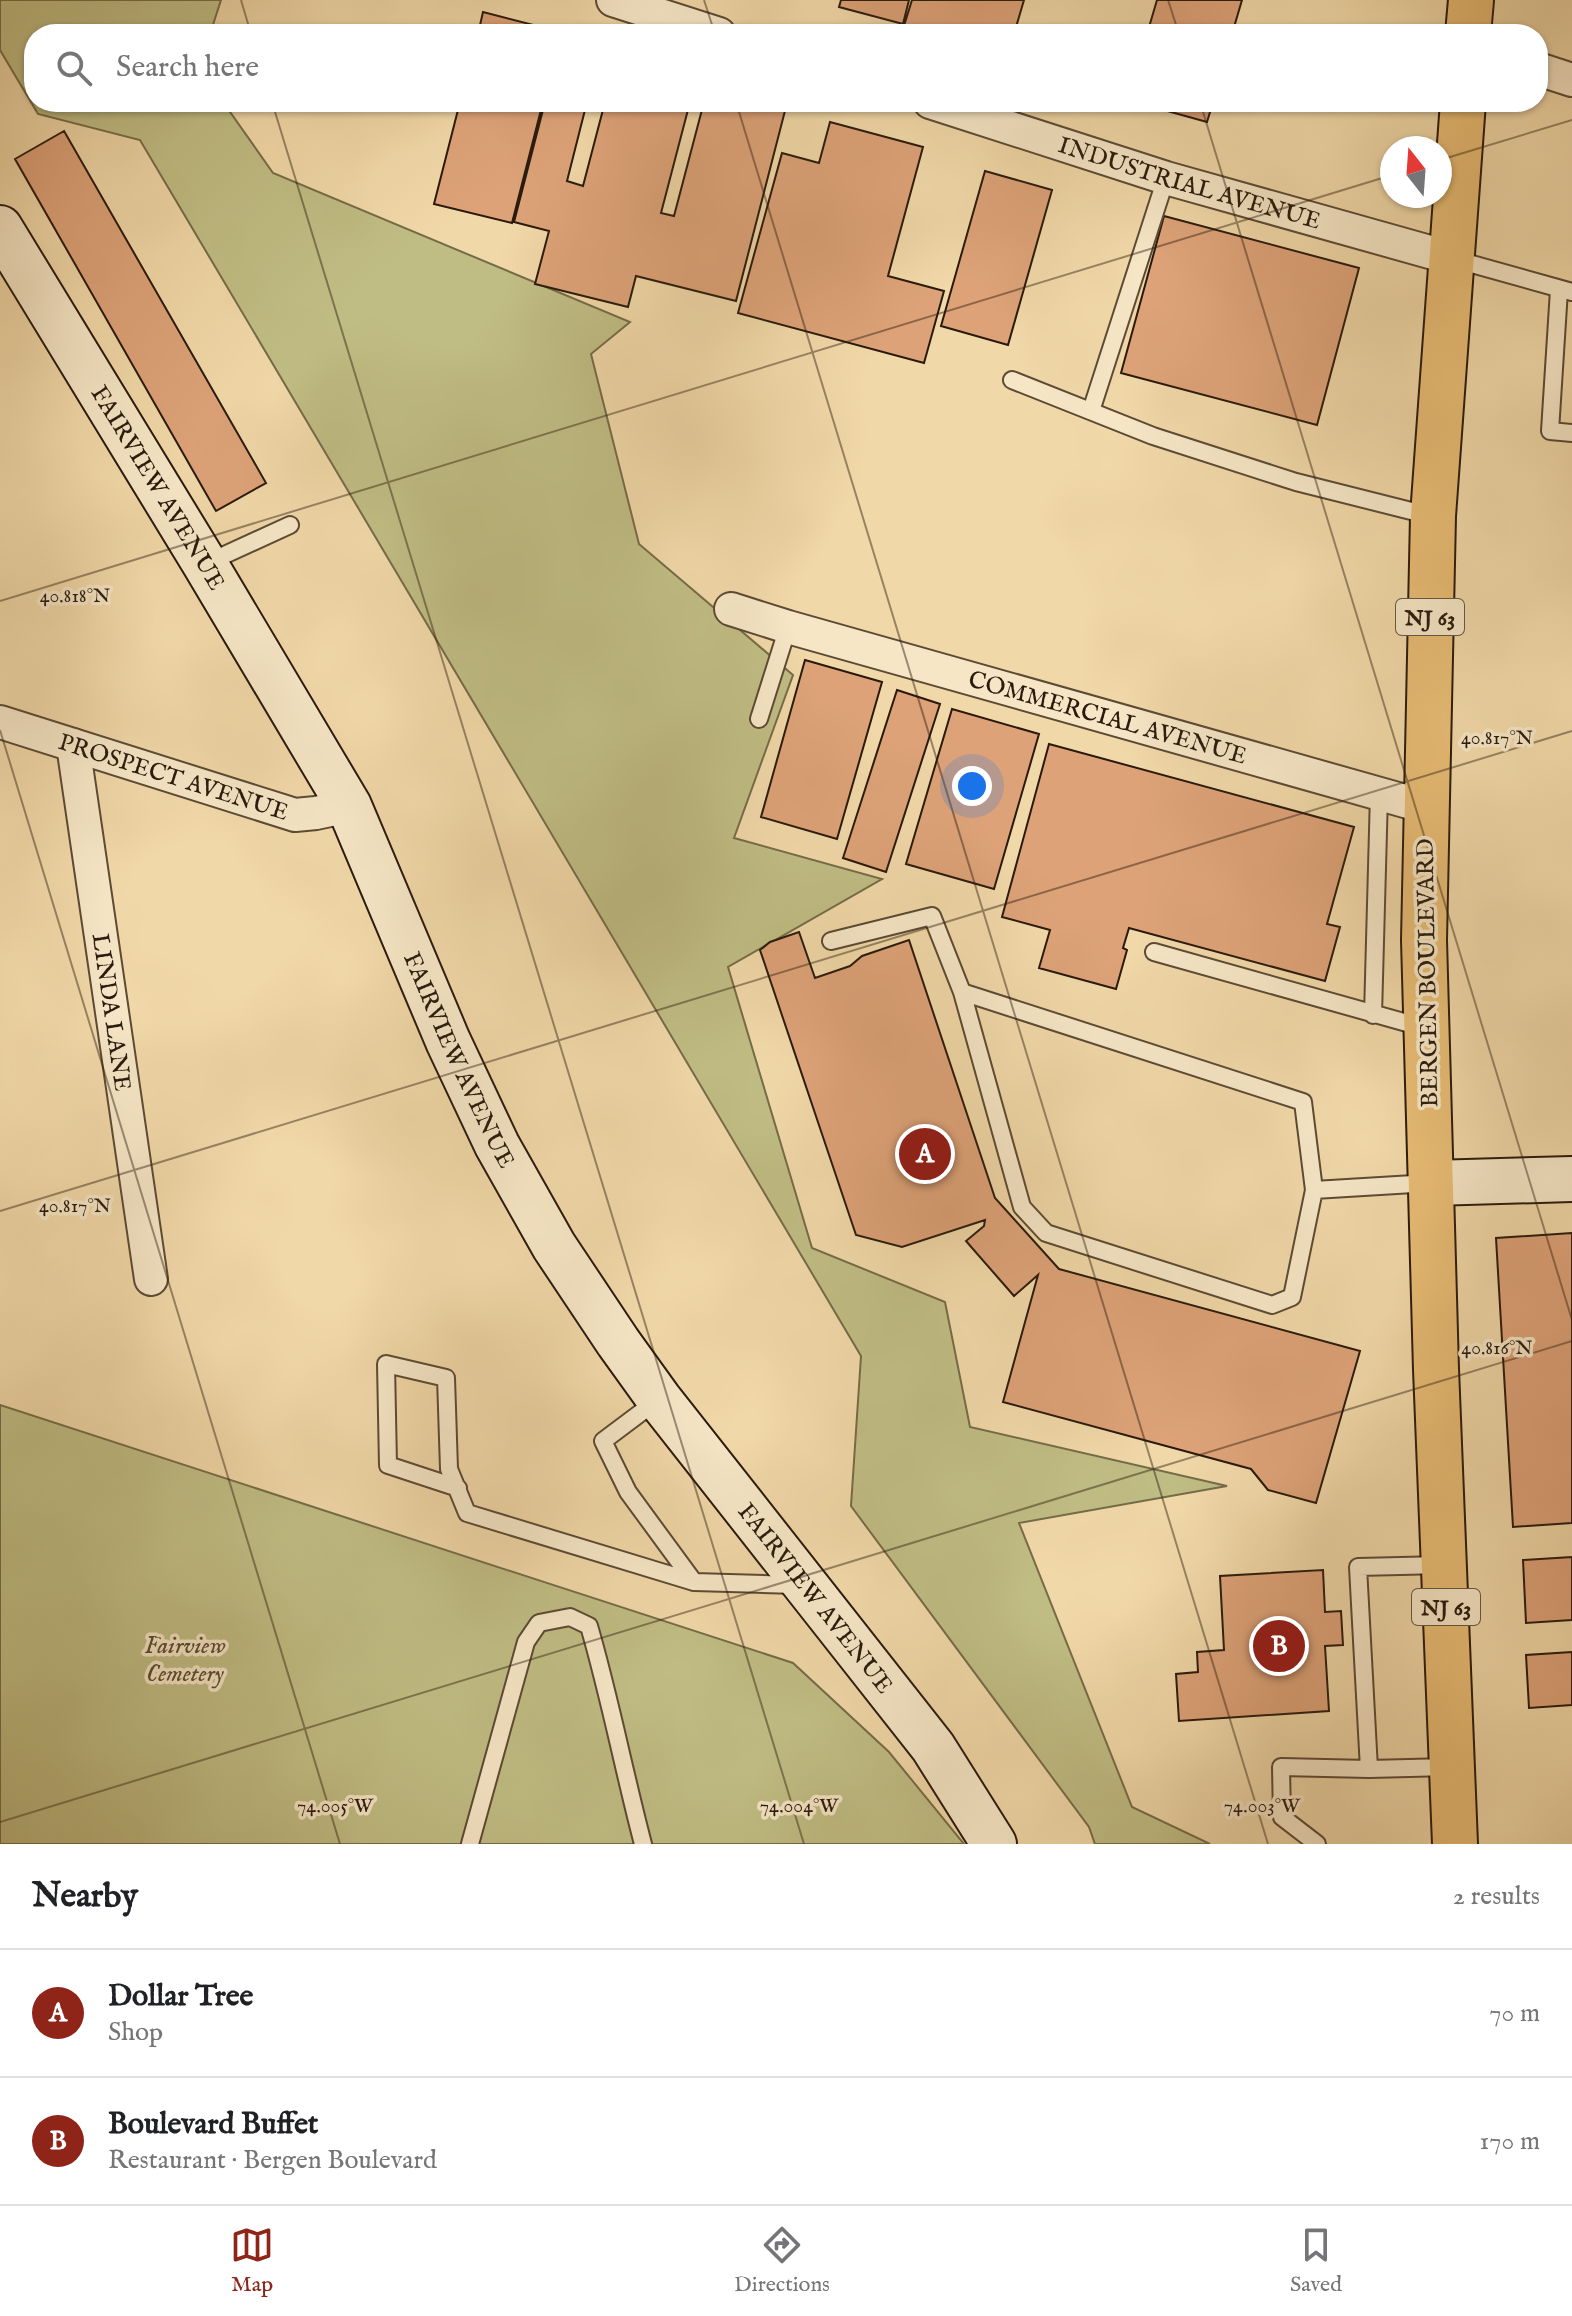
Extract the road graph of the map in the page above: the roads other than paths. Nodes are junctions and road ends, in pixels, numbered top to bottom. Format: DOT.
graph roads {
  1 [pos="613,0"];
  2 [pos="1471,0"];
  3 [pos="688,24"];
  4 [pos="1469,24"];
  5 [pos="1548,72"];
  6 [pos="1572,80"];
  7 [pos="961,112"];
  8 [pos="1462,112"];
  9 [pos="1166,178"];
  10 [pos="0,228"];
  11 [pos="1451,258"];
  12 [pos="1565,291"];
  13 [pos="1012,380"];
  14 [pos="1091,411"];
  15 [pos="1572,433"];
  16 [pos="1433,516"];
  17 [pos="290,525"];
  18 [pos="205,564"];
  19 [pos="731,609"];
  20 [pos="788,627"];
  21 [pos="759,719"];
  22 [pos="0,722"];
  23 [pos="73,745"];
  24 [pos="1379,794"];
  25 [pos="349,806"];
  26 [pos="1426,807"];
  27 [pos="831,941"];
  28 [pos="1154,952"];
  29 [pos="962,992"];
  30 [pos="1373,1015"];
  31 [pos="1426,1028"];
  32 [pos="1572,1179"];
  33 [pos="1432,1183"];
  34 [pos="1314,1190"];
  35 [pos="151,1279"];
  36 [pos="659,1399"];
  37 [pos="458,1488"];
  38 [pos="1444,1565"];
  39 [pos="694,1582"];
  40 [pos="806,1585"];
  41 [pos="1453,1767"];
  42 [pos="1369,1769"];
  43 [pos="470,1844"];
  44 [pos="643,1844"];
  45 [pos="994,1844"];
  46 [pos="1317,1844"];
  47 [pos="1455,1844"];
  1 -- 3 [label="street"];
  2 -- 4 [label="main road"];
  5 -- 6 [label="street"];
  7 -- 9 [label="street, INDUSTRIAL AVENUE"];
  8 -- 11 [label="main road, BERGEN BOULEVARD / NJ 63"];
  9 -- 11 [label="street, INDUSTRIAL AVENUE"];
  9 -- 14 [label="lane"];
  10 -- 18 [label="main road, FAIRVIEW AVENUE"];
  11 -- 12 [label="lane"];
  11 -- 16 [label="main road, BERGEN BOULEVARD / NJ 63"];
  12 -- 15 [label="lane"];
  13 -- 14 [label="lane"];
  14 -- 16 [label="lane"];
  16 -- 26 [label="main road, BERGEN BOULEVARD / NJ 63"];
  17 -- 18 [label="lane"];
  18 -- 25 [label="main road, FAIRVIEW AVENUE"];
  19 -- 20 [label="street, COMMERCIAL AVENUE"];
  20 -- 21 [label="lane"];
  20 -- 24 [label="street, COMMERCIAL AVENUE"];
  22 -- 23 [label="street, PROSPECT AVENUE"];
  23 -- 25 [label="street, PROSPECT AVENUE"];
  23 -- 35 [label="street, LINDA LANE"];
  24 -- 26 [label="street, COMMERCIAL AVENUE"];
  24 -- 30 [label="lane"];
  25 -- 36 [label="main road, FAIRVIEW AVENUE"];
  26 -- 31 [label="main road, BERGEN BOULEVARD / NJ 63"];
  27 -- 29 [label="lane"];
  28 -- 30 [label="lane"];
  29 -- 34 [label="lane"];
  29 -- 34 [label="lane"];
  30 -- 31 [label="lane"];
  31 -- 33 [label="main road, BERGEN BOULEVARD / NJ 63"];
  32 -- 33 [label="main road"];
  33 -- 34 [label="lane"];
  33 -- 38 [label="main road, BERGEN BOULEVARD / NJ 63"];
  36 -- 39 [label="lane"];
  36 -- 40 [label="main road, FAIRVIEW AVENUE"];
  37 -- 37 [label="lane"];
  37 -- 39 [label="lane"];
  38 -- 41 [label="main road, BERGEN BOULEVARD / NJ 63"];
  38 -- 42 [label="lane"];
  39 -- 40 [label="lane"];
  40 -- 45 [label="main road, FAIRVIEW AVENUE"];
  41 -- 42 [label="lane"];
  41 -- 47 [label="main road, BERGEN BOULEVARD / NJ 63"];
  42 -- 46 [label="lane"];
  43 -- 44 [label="lane"];
}
